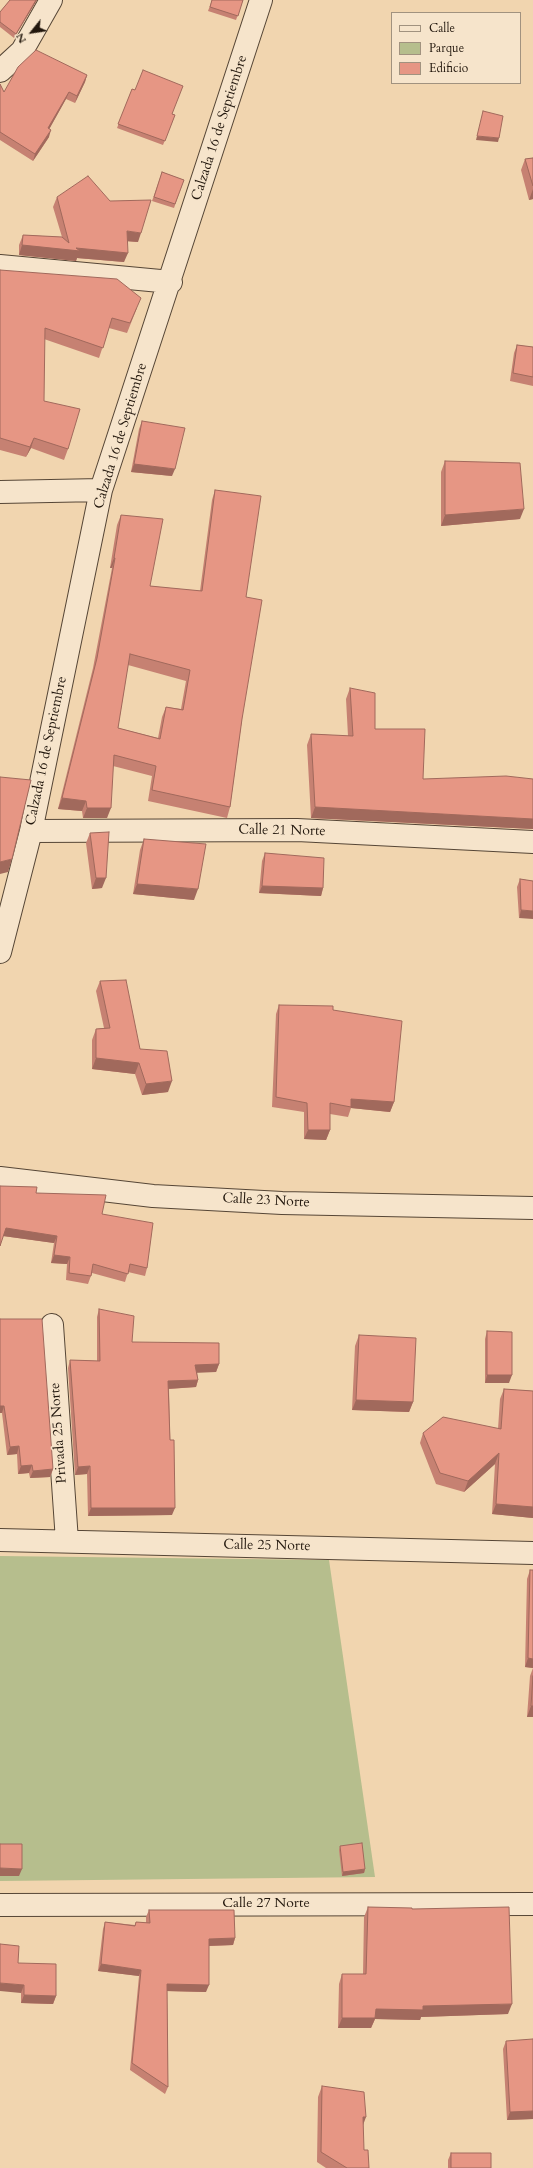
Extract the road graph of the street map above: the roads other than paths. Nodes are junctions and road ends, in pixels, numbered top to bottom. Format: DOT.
graph roads {
  1 [pos="52,0"];
  2 [pos="261,0"];
  3 [pos="0,72"];
  4 [pos="0,266"];
  5 [pos="171,282"];
  6 [pos="101,490"];
  7 [pos="0,492"];
  8 [pos="31,831"];
  9 [pos="533,842"];
  10 [pos="7,898"];
  11 [pos="0,952"];
  12 [pos="0,1178"];
  13 [pos="533,1208"];
  14 [pos="52,1325"];
  15 [pos="0,1540"];
  16 [pos="67,1541"];
  17 [pos="533,1553"];
  18 [pos="533,1904"];
  19 [pos="0,1905"];
  1 -- 3 [label="street"];
  2 -- 5 [label="street, Calzada 16 de Septiembre"];
  4 -- 5 [label="street"];
  5 -- 6 [label="street, Calzada 16 de Septiembre"];
  6 -- 7 [label="street"];
  6 -- 8 [label="street, Calzada 16 de Septiembre"];
  8 -- 9 [label="street, Calle 21 Norte"];
  8 -- 10 [label="street, Calzada 16 de Septiembre"];
  10 -- 11 [label="street, Calzada 16 de Septiembre"];
  12 -- 13 [label="street, Calle 23 Norte"];
  14 -- 16 [label="street, Privada 25 Norte"];
  15 -- 16 [label="street, Calle 25 Norte"];
  16 -- 17 [label="street, Calle 25 Norte"];
  18 -- 19 [label="street, Calle 27 Norte"];
}
